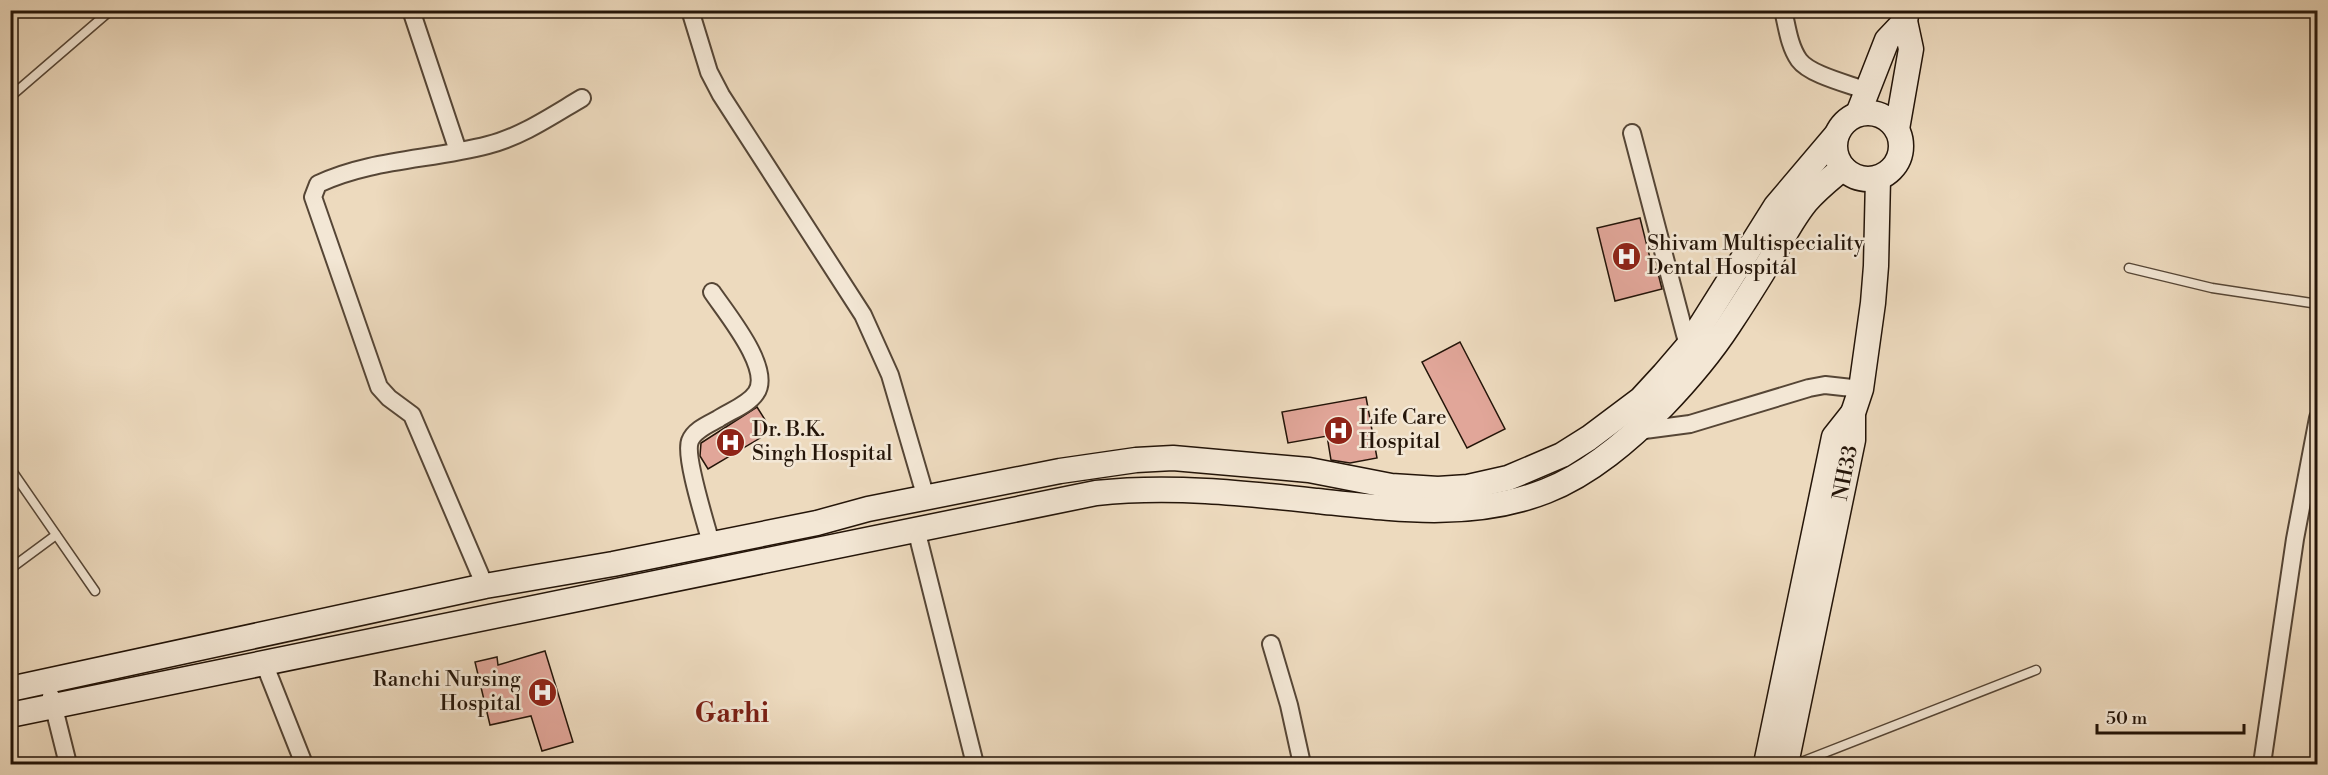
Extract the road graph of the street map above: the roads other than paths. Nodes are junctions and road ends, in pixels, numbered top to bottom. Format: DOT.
graph roads {
  1 [pos="111,10"];
  2 [pos="411,10"];
  3 [pos="690,10"];
  4 [pos="1783,10"];
  5 [pos="1906,16"];
  6 [pos="1867,91"];
  7 [pos="10,96"];
  8 [pos="582,98"];
  9 [pos="1858,114"];
  10 [pos="1897,129"];
  11 [pos="1632,133"];
  12 [pos="1837,134"];
  13 [pos="458,151"];
  14 [pos="1843,168"];
  15 [pos="1878,178"];
  16 [pos="2129,268"];
  17 [pos="712,292"];
  18 [pos="2318,304"];
  19 [pos="1688,346"];
  20 [pos="1860,389"];
  21 [pos="1853,413"];
  22 [pos="2318,418"];
  23 [pos="1636,431"];
  24 [pos="10,468"];
  25 [pos="926,498"];
  26 [pos="916,529"];
  27 [pos="56,535"];
  28 [pos="711,543"];
  29 [pos="10,569"];
  30 [pos="485,586"];
  31 [pos="95,591"];
  32 [pos="1271,644"];
  33 [pos="264,663"];
  34 [pos="2036,670"];
  35 [pos="48,681"];
  36 [pos="10,689"];
  37 [pos="53,706"];
  38 [pos="10,715"];
  39 [pos="68,765"];
  40 [pos="304,765"];
  41 [pos="975,765"];
  42 [pos="1302,765"];
  43 [pos="1766,765"];
  44 [pos="1786,765"];
  45 [pos="1796,765"];
  46 [pos="2262,765"];
  1 -- 7 [label="lane"];
  2 -- 13 [label="street"];
  3 -- 25 [label="street"];
  4 -- 6 [label="street"];
  5 -- 6 [label="main road"];
  5 -- 10 [label="main road"];
  6 -- 9 [label="main road"];
  8 -- 13 [label="street"];
  9 -- 10 [label="main road"];
  9 -- 12 [label="main road"];
  10 -- 15 [label="main road"];
  11 -- 19 [label="street"];
  12 -- 14 [label="main road"];
  12 -- 19 [label="main road"];
  13 -- 30 [label="street"];
  14 -- 15 [label="main road"];
  14 -- 23 [label="main road"];
  15 -- 20 [label="main road, NH33"];
  16 -- 18 [label="lane"];
  17 -- 28 [label="street"];
  19 -- 25 [label="main road"];
  20 -- 21 [label="main road, NH33"];
  20 -- 23 [label="street"];
  21 -- 43 [label="main road"];
  21 -- 44 [label="main road, NH33"];
  22 -- 46 [label="street"];
  23 -- 26 [label="main road"];
  24 -- 27 [label="lane"];
  25 -- 28 [label="main road"];
  26 -- 33 [label="main road"];
  26 -- 41 [label="street"];
  27 -- 29 [label="lane"];
  27 -- 31 [label="lane"];
  28 -- 30 [label="main road"];
  30 -- 35 [label="main road"];
  32 -- 42 [label="street"];
  33 -- 37 [label="main road"];
  33 -- 40 [label="street"];
  34 -- 45 [label="lane"];
  35 -- 36 [label="main road"];
  35 -- 37 [label="street"];
  37 -- 38 [label="main road"];
  37 -- 39 [label="street"];
}
